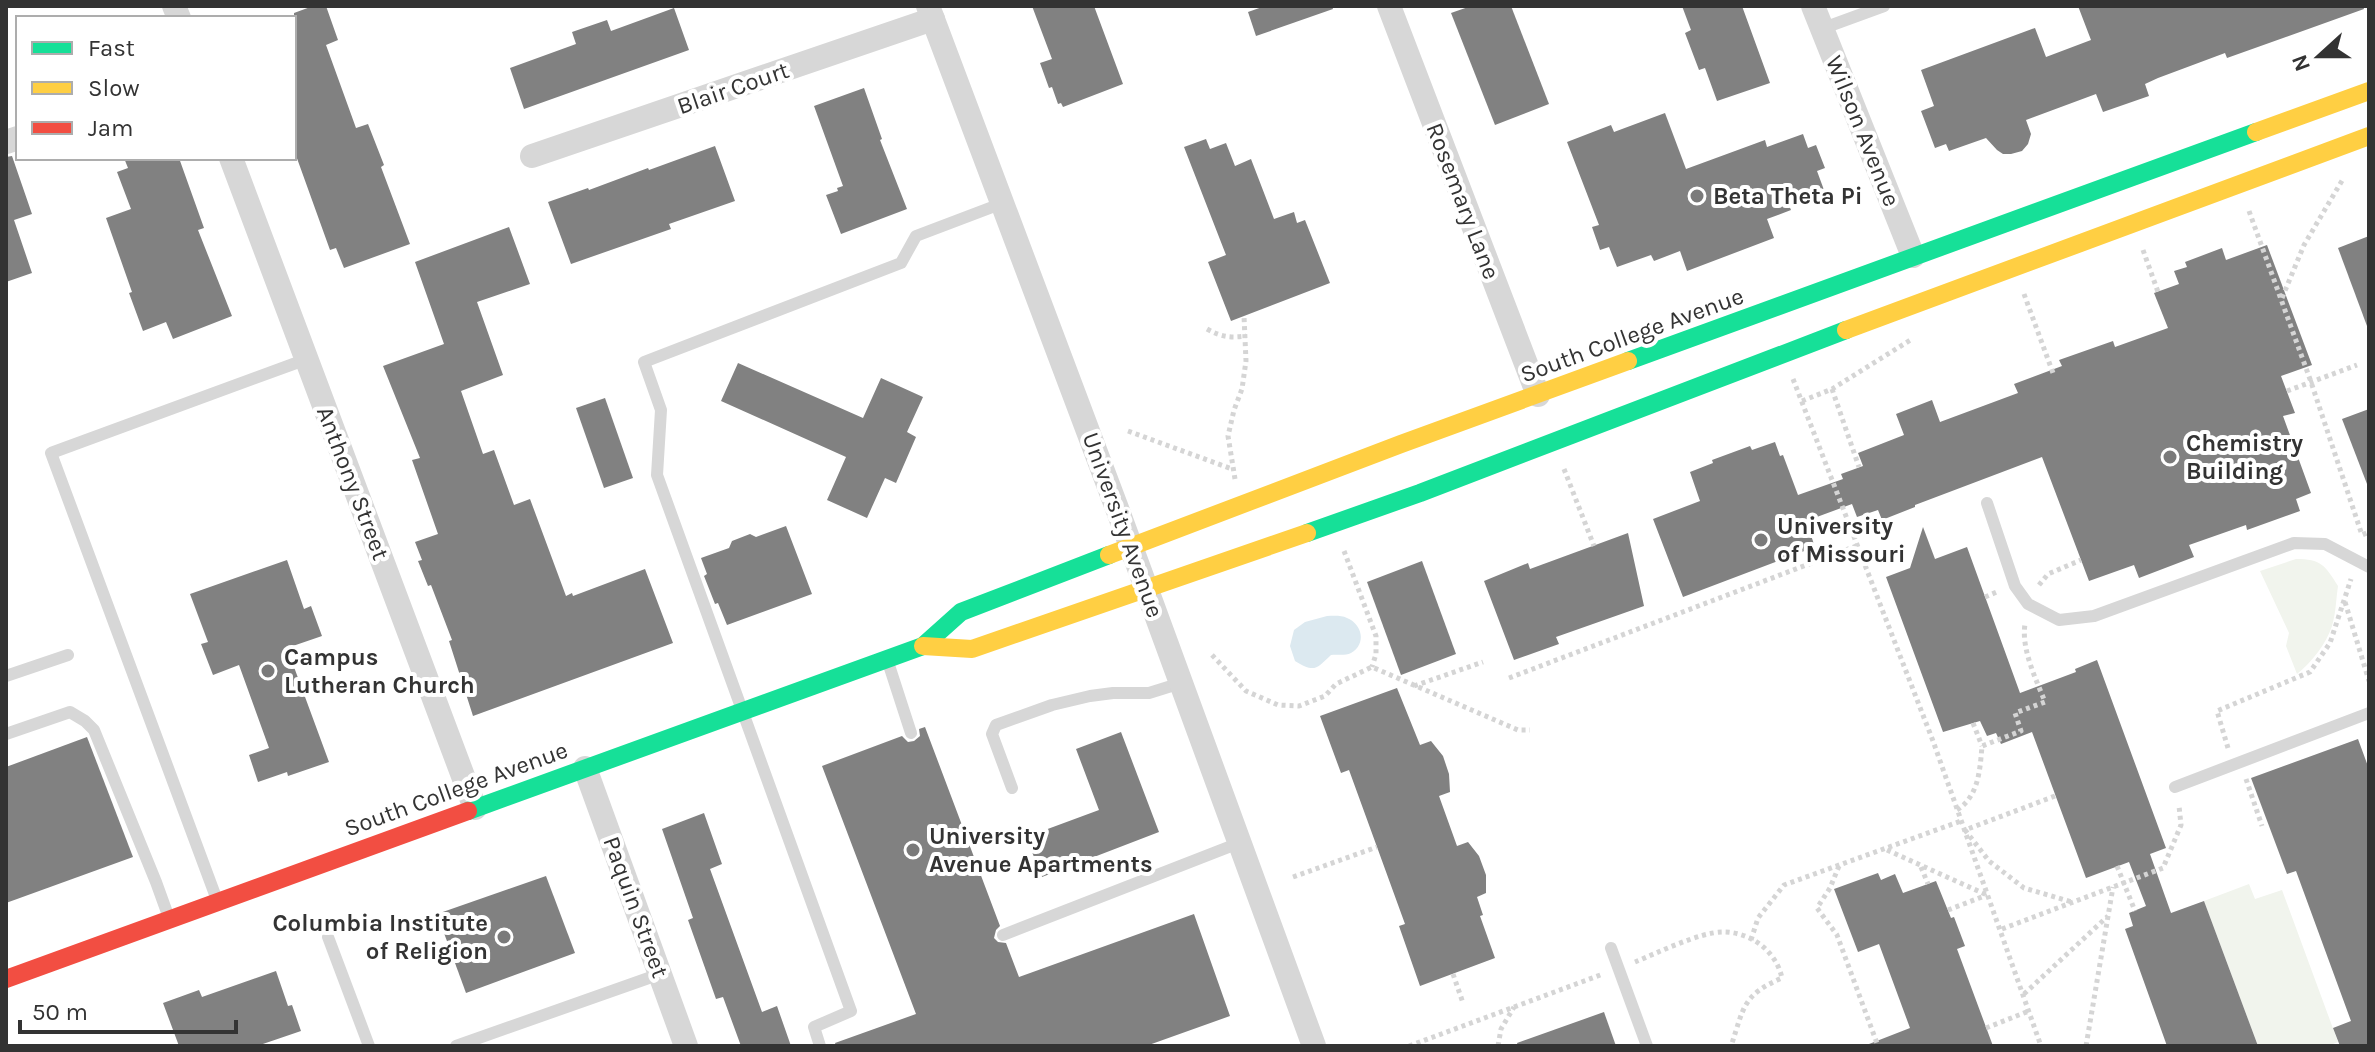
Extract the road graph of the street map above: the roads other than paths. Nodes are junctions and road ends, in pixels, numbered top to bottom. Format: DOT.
graph roads {
  1 [pos="1389,6"];
  2 [pos="1884,6"];
  3 [pos="931,12"];
  4 [pos="1817,18"];
  5 [pos="2369,91"];
  6 [pos="2369,136"];
  7 [pos="532,156"];
  8 [pos="232,160"];
  9 [pos="1003,203"];
  10 [pos="1913,256"];
  11 [pos="307,359"];
  12 [pos="1538,395"];
  13 [pos="1987,503"];
  14 [pos="1131,547"];
  15 [pos="2369,567"];
  16 [pos="1147,590"];
  17 [pos="923,646"];
  18 [pos="68,655"];
  19 [pos="887,659"];
  20 [pos="6,676"];
  21 [pos="1181,683"];
  22 [pos="741,710"];
  23 [pos="2369,713"];
  24 [pos="911,733"];
  25 [pos="6,734"];
  26 [pos="585,768"];
  27 [pos="2175,787"];
  28 [pos="1012,788"];
  29 [pos="475,808"];
  30 [pos="1239,843"];
  31 [pos="217,901"];
  32 [pos="169,919"];
  33 [pos="1003,935"];
  34 [pos="328,937"];
  35 [pos="1611,948"];
  36 [pos="660,974"];
  37 [pos="6,979"];
  38 [pos="1309,1044"];
  39 [pos="369,1046"];
  40 [pos="456,1046"];
  41 [pos="686,1046"];
  42 [pos="820,1046"];
  43 [pos="1647,1046"];
  1 -- 12 [label="street, Rosemary Lane"];
  2 -- 4 [label="lane"];
  3 -- 7 [label="street, Blair Court"];
  3 -- 9 [label="street, University Avenue"];
  4 -- 10 [label="street, Wilson Avenue"];
  5 -- 10 [label="main road, South College Avenue"];
  6 -- 16 [label="main road, South College Avenue"];
  8 -- 11 [label="street, Anthony Street"];
  9 -- 14 [label="street, University Avenue"];
  9 -- 22 [label="lane"];
  10 -- 12 [label="main road, South College Avenue"];
  11 -- 29 [label="street, Anthony Street"];
  11 -- 31 [label="lane"];
  12 -- 14 [label="main road, South College Avenue"];
  13 -- 15 [label="lane"];
  14 -- 16 [label="street, University Avenue"];
  14 -- 17 [label="main road, South College Avenue"];
  16 -- 17 [label="main road, South College Avenue"];
  16 -- 21 [label="street, University Avenue"];
  17 -- 19 [label="main road, South College Avenue"];
  18 -- 20 [label="lane"];
  19 -- 22 [label="main road, South College Avenue"];
  19 -- 24 [label="lane"];
  21 -- 28 [label="lane"];
  21 -- 30 [label="street, University Avenue"];
  22 -- 26 [label="main road, South College Avenue"];
  22 -- 42 [label="lane"];
  23 -- 27 [label="lane"];
  25 -- 32 [label="lane"];
  26 -- 29 [label="main road, South College Avenue"];
  26 -- 36 [label="street, Paquin Street"];
  29 -- 31 [label="main road, South College Avenue"];
  30 -- 33 [label="lane"];
  30 -- 38 [label="street, University Avenue"];
  31 -- 32 [label="main road, South College Avenue"];
  32 -- 37 [label="main road, South College Avenue"];
  34 -- 39 [label="lane"];
  35 -- 43 [label="lane"];
  36 -- 40 [label="lane"];
  36 -- 41 [label="street, Paquin Street"];
}
